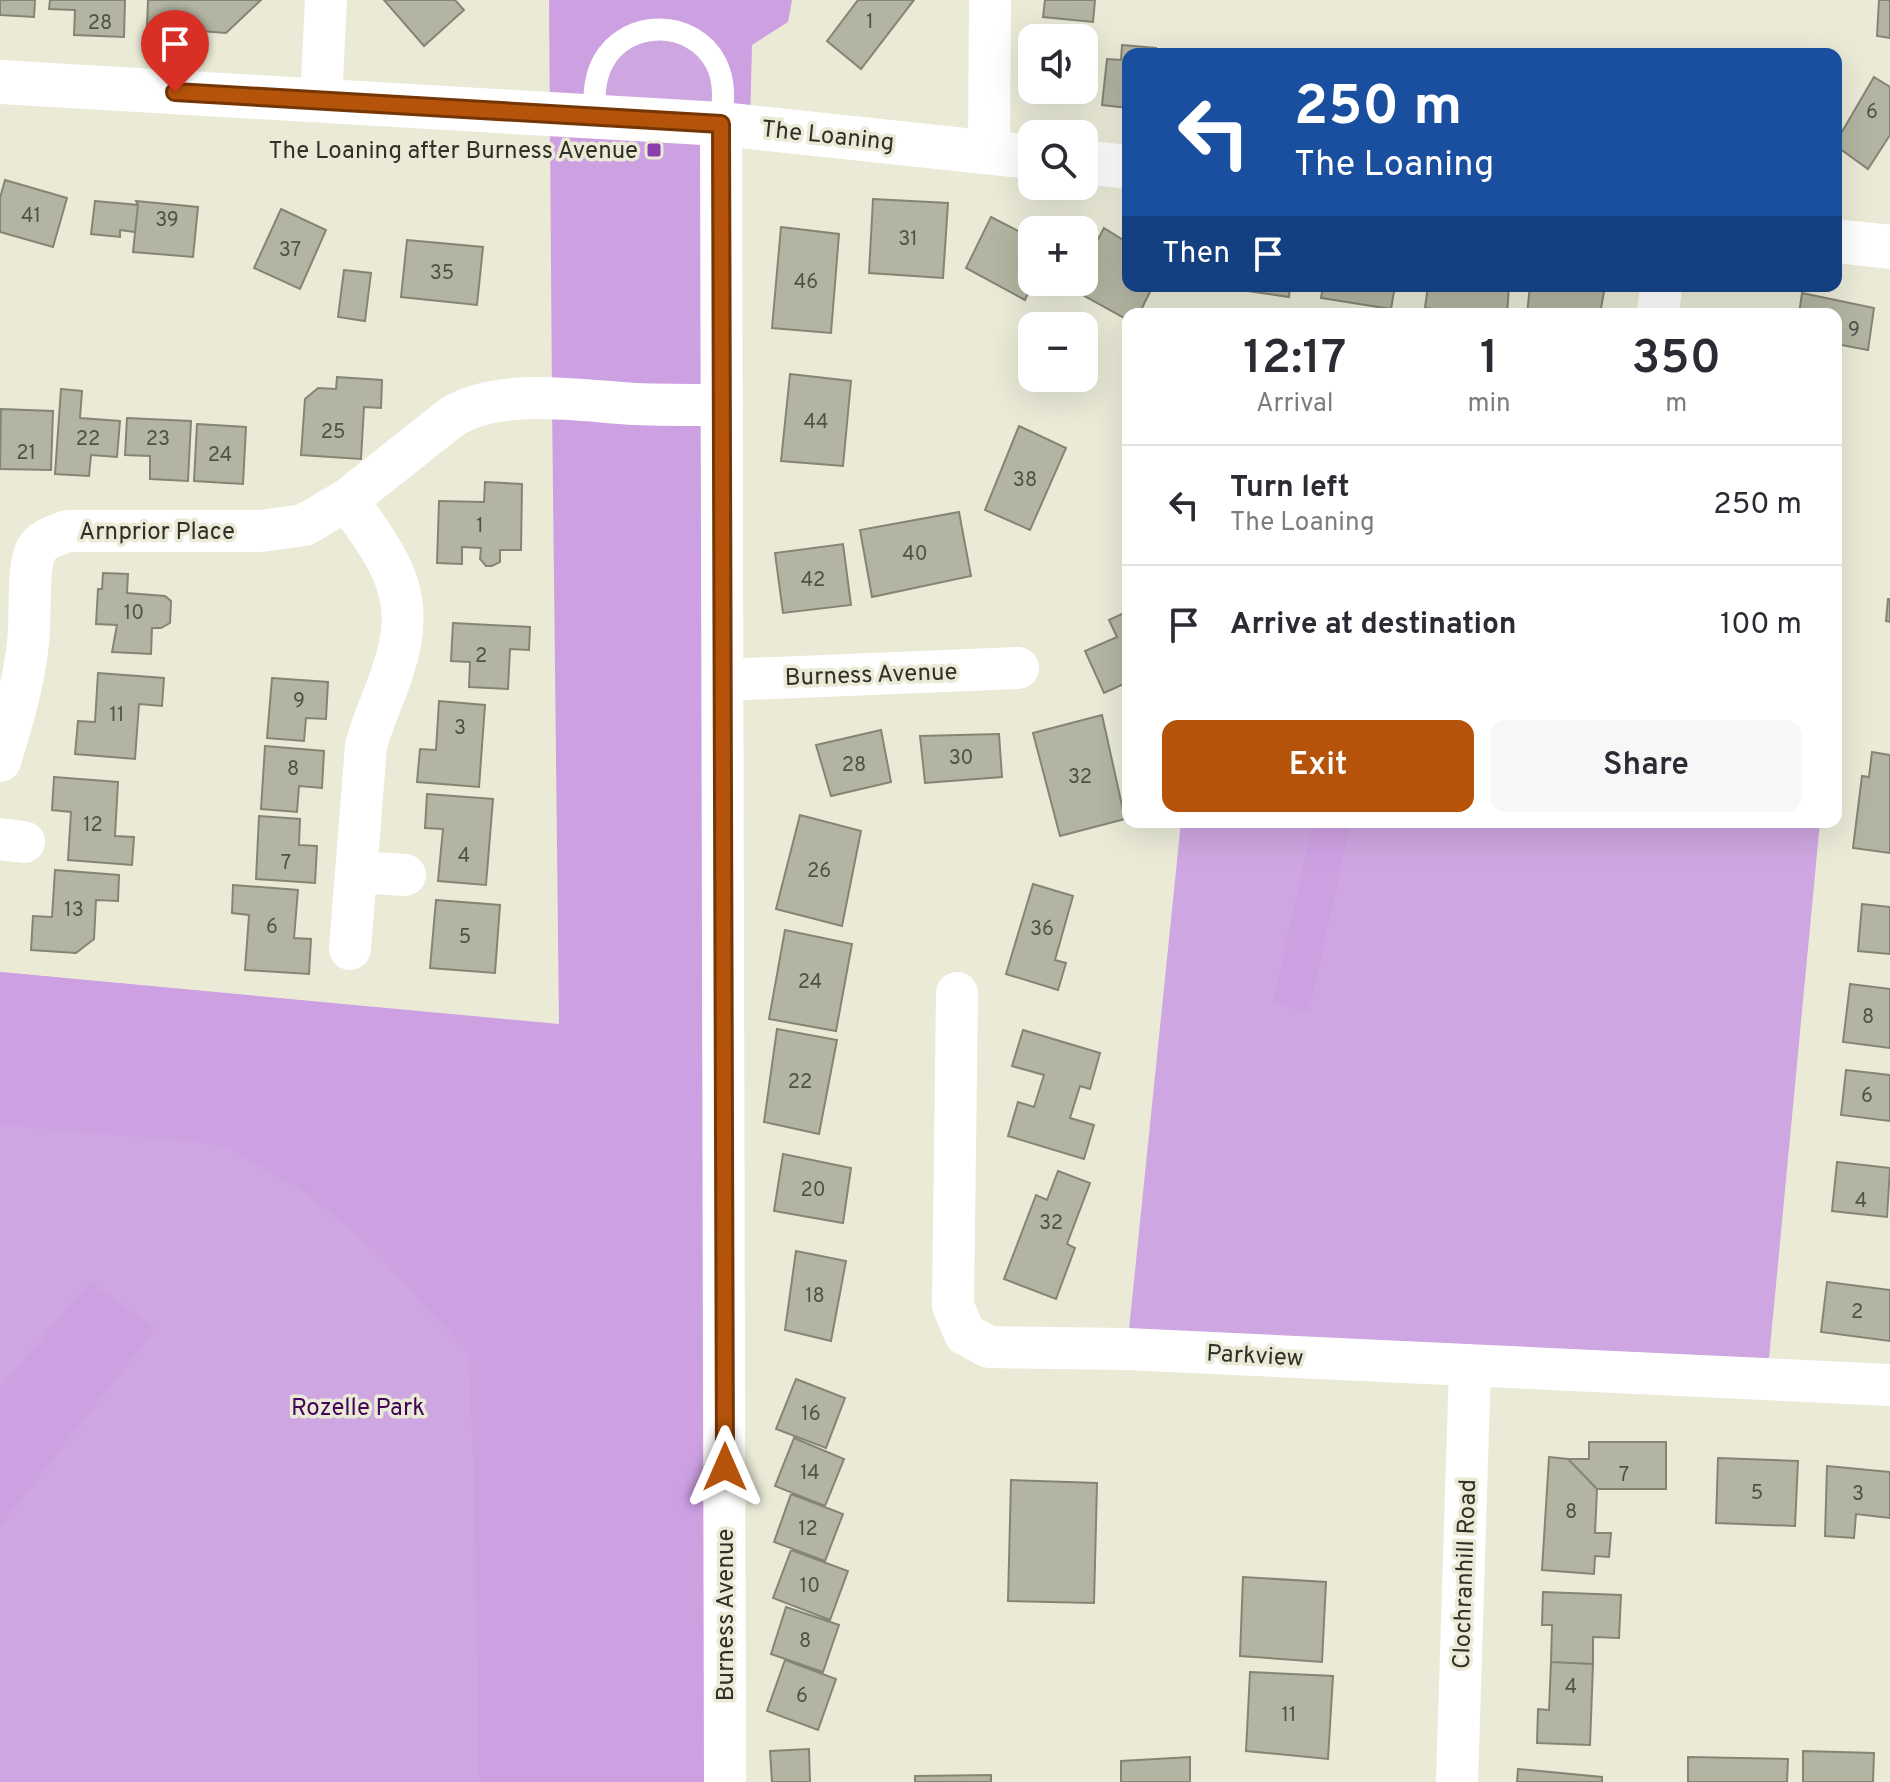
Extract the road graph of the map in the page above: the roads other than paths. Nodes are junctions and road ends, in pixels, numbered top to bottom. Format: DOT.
graph roads {
  1 [pos="326,0"];
  2 [pos="990,0"];
  3 [pos="0,82"];
  4 [pos="321,100"];
  5 [pos="594,117"];
  6 [pos="721,124"];
  7 [pos="989,152"];
  8 [pos="1018,155"];
  9 [pos="1098,164"];
  10 [pos="1122,166"];
  11 [pos="1842,242"];
  12 [pos="1890,247"];
  13 [pos="722,405"];
  14 [pos="347,500"];
  15 [pos="1018,668"];
  16 [pos="723,680"];
  17 [pos="0,761"];
  18 [pos="358,872"];
  19 [pos="405,875"];
  20 [pos="350,949"];
  21 [pos="957,993"];
  22 [pos="1470,1365"];
  23 [pos="1890,1385"];
  24 [pos="725,1782"];
  25 [pos="1457,1782"];
  1 -- 4 [label="street"];
  2 -- 7 [label="street"];
  3 -- 4 [label="street, The Loaning"];
  4 -- 5 [label="street, The Loaning"];
  5 -- 6 [label="street, The Loaning"];
  5 -- 6 [label="lane"];
  6 -- 7 [label="street, The Loaning"];
  6 -- 13 [label="street, Burness Avenue"];
  7 -- 8 [label="street, The Loaning"];
  9 -- 10 [label="street"];
  11 -- 12 [label="street"];
  13 -- 14 [label="street, Arnprior Place"];
  13 -- 16 [label="street, Burness Avenue"];
  14 -- 17 [label="street, Arnprior Place"];
  14 -- 18 [label="street"];
  15 -- 16 [label="street, Burness Avenue"];
  16 -- 24 [label="street, Burness Avenue"];
  18 -- 19 [label="street"];
  18 -- 20 [label="street"];
  21 -- 22 [label="street, Parkview"];
  22 -- 23 [label="street, Parkview"];
  22 -- 25 [label="street, Clochranhill Road"];
}
